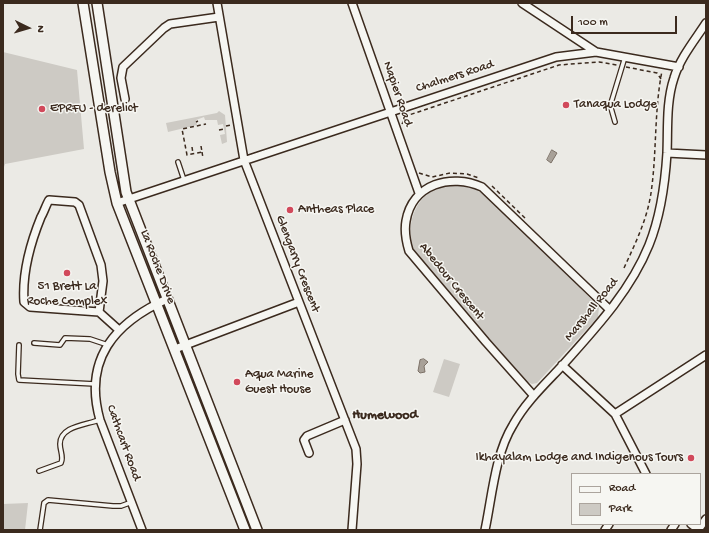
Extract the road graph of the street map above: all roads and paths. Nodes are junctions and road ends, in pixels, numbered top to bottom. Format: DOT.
graph roads {
  1 [pos="83,3"];
  2 [pos="97,3"];
  3 [pos="217,3"];
  4 [pos="352,3"];
  5 [pos="522,3"];
  6 [pos="219,17"];
  7 [pos="706,23"];
  8 [pos="596,52"];
  9 [pos="625,57"];
  10 [pos="105,61"];
  11 [pos="93,63"];
  12 [pos="623,67"];
  13 [pos="679,67"];
  14 [pos="663,69"];
  15 [pos="661,79"];
  16 [pos="125,99"];
  17 [pos="390,111"];
  18 [pos="615,122"];
  19 [pos="206,124"];
  20 [pos="224,129"];
  21 [pos="404,129"];
  22 [pos="219,130"];
  23 [pos="201,146"];
  24 [pos="192,147"];
  25 [pos="202,152"];
  26 [pos="667,153"];
  27 [pos="193,154"];
  28 [pos="706,155"];
  29 [pos="203,158"];
  30 [pos="244,160"];
  31 [pos="178,162"];
  32 [pos="419,172"];
  33 [pos="482,179"];
  34 [pos="184,180"];
  35 [pos="491,185"];
  36 [pos="419,193"];
  37 [pos="128,198"];
  38 [pos="117,203"];
  39 [pos="529,221"];
  40 [pos="624,268"];
  41 [pos="167,300"];
  42 [pos="299,302"];
  43 [pos="157,304"];
  44 [pos="610,310"];
  45 [pos="99,312"];
  46 [pos="119,330"];
  47 [pos="34,343"];
  48 [pos="19,345"];
  49 [pos="108,345"];
  50 [pos="185,345"];
  51 [pos="175,349"];
  52 [pos="706,355"];
  53 [pos="562,365"];
  54 [pos="95,384"];
  55 [pos="534,396"];
  56 [pos="615,414"];
  57 [pos="100,420"];
  58 [pos="345,420"];
  59 [pos="308,453"];
  60 [pos="39,471"];
  61 [pos="645,473"];
  62 [pos="132,502"];
  63 [pos="706,519"];
  64 [pos="40,530"];
  65 [pos="142,530"];
  66 [pos="245,530"];
  67 [pos="257,530"];
  68 [pos="352,530"];
  69 [pos="485,530"];
  70 [pos="698,530"];
  1 -- 11 [label="street, La Roche Drive"];
  2 -- 10 [label="street, La Roche Drive"];
  3 -- 6 [label="street, Glengarry Crescent"];
  4 -- 17 [label="street, Napier Road"];
  5 -- 8 [label="street"];
  6 -- 16 [label="street"];
  6 -- 30 [label="street, Glengarry Crescent"];
  7 -- 13 [label="street, Marshall Road"];
  8 -- 9 [label="street, Chalmers Road"];
  8 -- 17 [label="street, Chalmers Road"];
  9 -- 12 [label="lane"];
  9 -- 13 [label="street, Chalmers Road"];
  10 -- 11 [label="street"];
  10 -- 37 [label="street, La Roche Drive"];
  11 -- 38 [label="street, La Roche Drive"];
  12 -- 15 [label="path"];
  12 -- 18 [label="lane"];
  12 -- 21 [label="path"];
  13 -- 26 [label="street, Marshall Road"];
  14 -- 15 [label="path"];
  15 -- 40 [label="path"];
  17 -- 30 [label="street, Chalmers Road"];
  17 -- 36 [label="street, Napier Road"];
  19 -- 27 [label="path"];
  20 -- 22 [label="path"];
  23 -- 25 [label="path"];
  24 -- 27 [label="path"];
  25 -- 27 [label="path"];
  25 -- 29 [label="path"];
  26 -- 28 [label="street"];
  26 -- 44 [label="street, Marshall Road"];
  30 -- 34 [label="street, Chalmers Road"];
  30 -- 42 [label="street, Glengarry Crescent"];
  31 -- 34 [label="lane"];
  32 -- 33 [label="path"];
  34 -- 37 [label="street, Chalmers Road"];
  35 -- 39 [label="path"];
  36 -- 44 [label="street"];
  36 -- 55 [label="street, Abedour Crescent"];
  37 -- 38 [label="street, Chalmers Road"];
  37 -- 41 [label="street, La Roche Drive"];
  38 -- 43 [label="street, La Roche Drive"];
  41 -- 43 [label="street, Cathcart Road"];
  41 -- 50 [label="street, La Roche Drive"];
  42 -- 50 [label="street"];
  42 -- 58 [label="street, Glengarry Crescent"];
  43 -- 46 [label="street, Cathcart Road"];
  43 -- 51 [label="street, La Roche Drive"];
  44 -- 53 [label="street, Marshall Road"];
  45 -- 45 [label="street"];
  45 -- 46 [label="street"];
  46 -- 49 [label="street, Cathcart Road"];
  47 -- 49 [label="lane"];
  48 -- 54 [label="lane"];
  49 -- 54 [label="street, Cathcart Road"];
  50 -- 51 [label="street"];
  50 -- 67 [label="street, La Roche Drive"];
  51 -- 66 [label="street, La Roche Drive"];
  52 -- 56 [label="street"];
  53 -- 55 [label="street, Marshall Road"];
  53 -- 56 [label="street"];
  54 -- 57 [label="street, Cathcart Road"];
  55 -- 69 [label="street, Marshall Road"];
  56 -- 61 [label="street"];
  57 -- 60 [label="lane"];
  57 -- 62 [label="street, Cathcart Road"];
  58 -- 59 [label="street"];
  58 -- 68 [label="street, Glengarry Crescent"];
  62 -- 64 [label="lane"];
  62 -- 65 [label="street, Cathcart Road"];
  63 -- 70 [label="street"];
}
